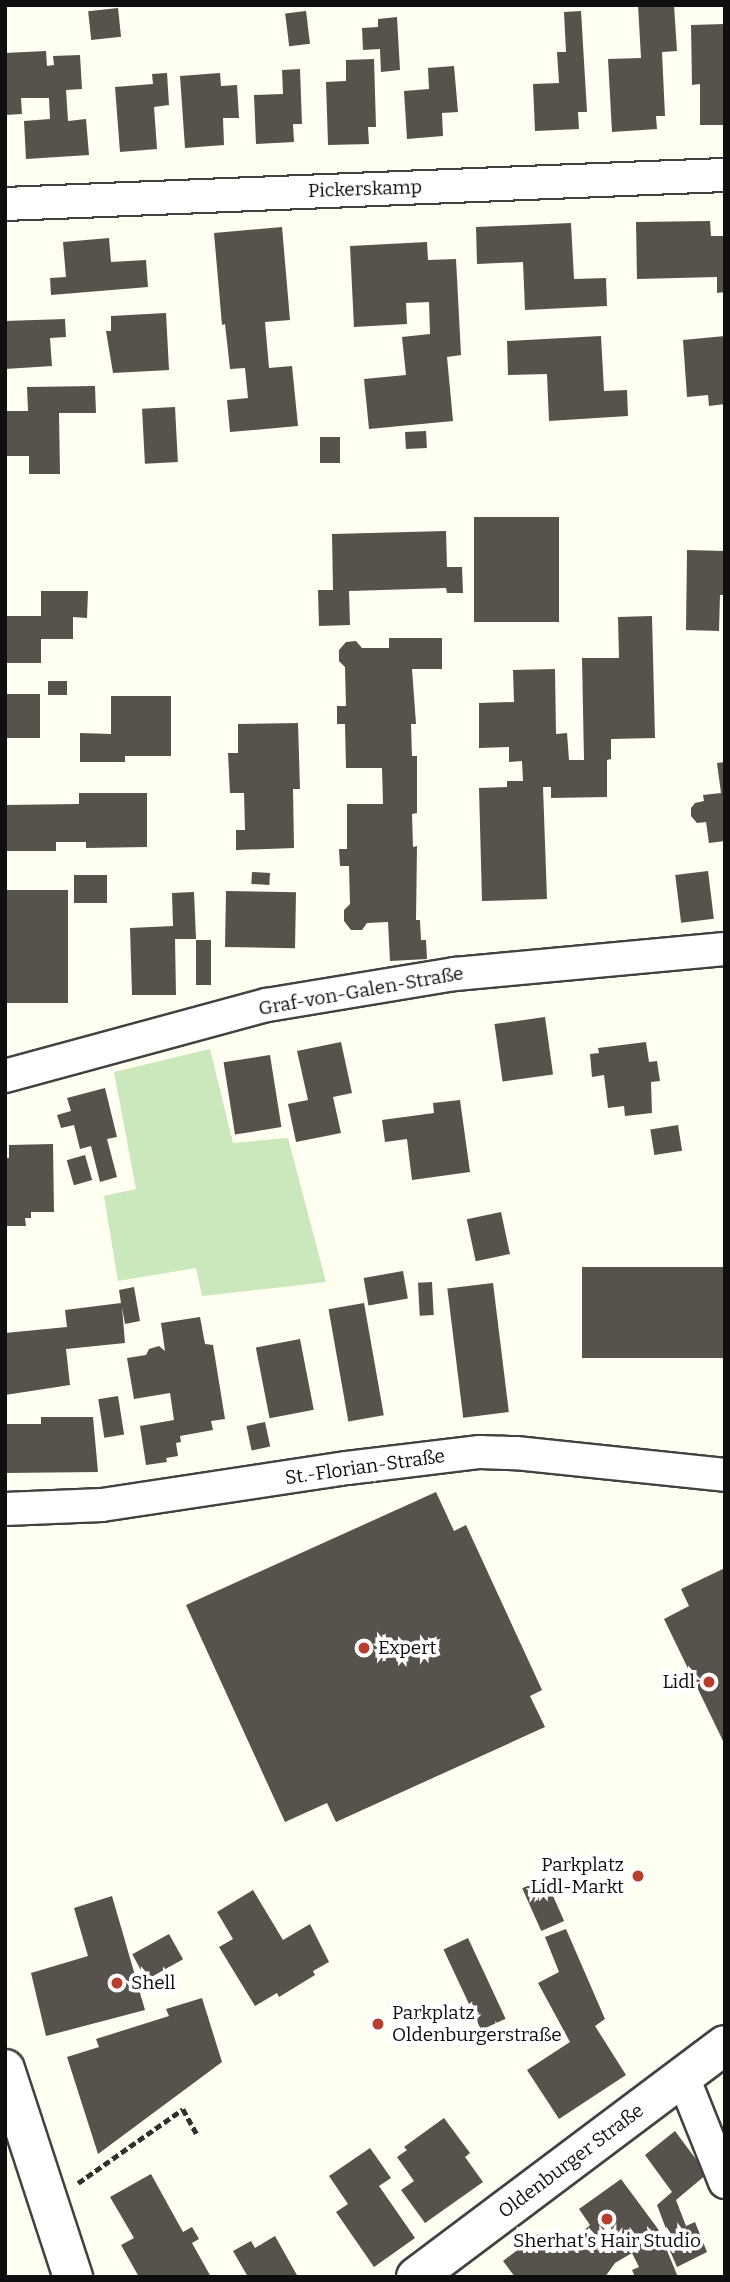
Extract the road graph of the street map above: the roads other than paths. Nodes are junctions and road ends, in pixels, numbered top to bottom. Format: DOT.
graph roads {
  1 [pos="725,175"];
  2 [pos="5,204"];
  3 [pos="725,949"];
  4 [pos="5,1076"];
  5 [pos="725,1475"];
  6 [pos="5,1508"];
  7 [pos="725,2045"];
  8 [pos="5,2069"];
  9 [pos="683,2077"];
  10 [pos="725,2182"];
  11 [pos="73,2277"];
  12 [pos="416,2277"];
  1 -- 2 [label="street, Pickerskamp"];
  3 -- 4 [label="street, Graf-von-Galen-Straße"];
  5 -- 6 [label="street, St.-Florian-Straße"];
  7 -- 9 [label="street, Oldenburger Straße"];
  8 -- 11 [label="street"];
  9 -- 10 [label="street"];
  9 -- 12 [label="street, Oldenburger Straße"];
}
